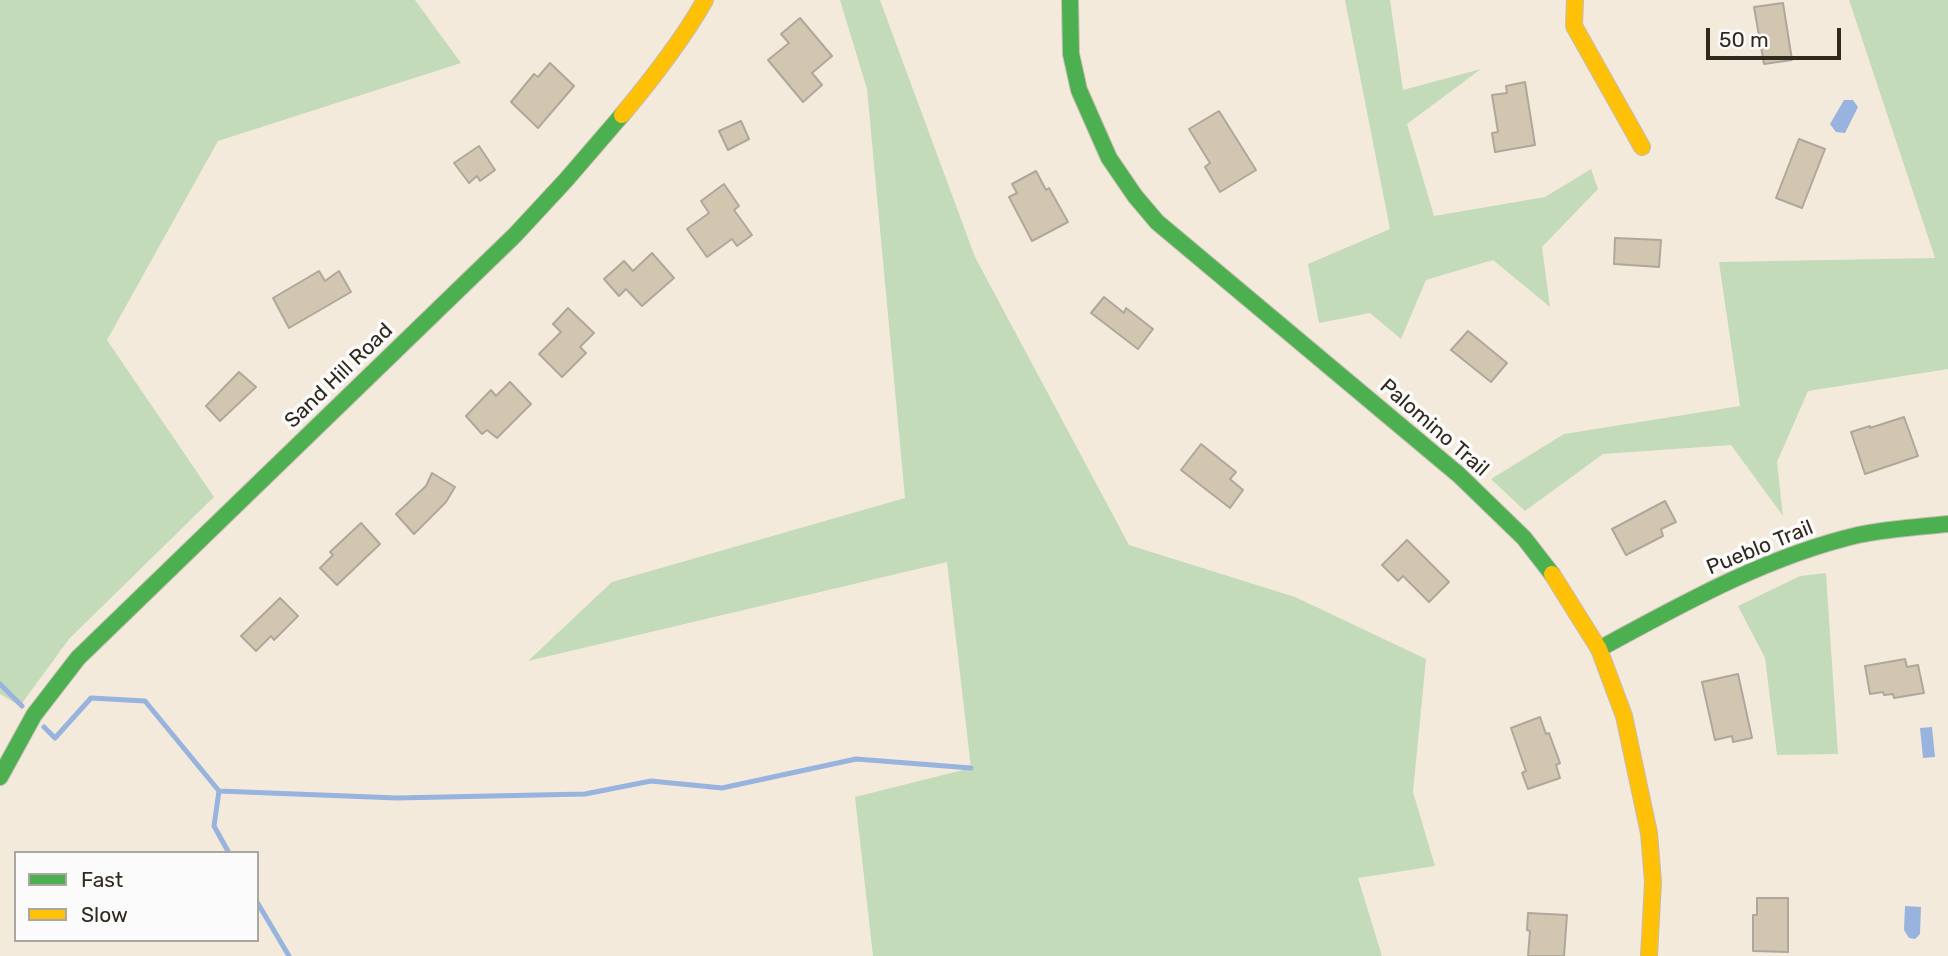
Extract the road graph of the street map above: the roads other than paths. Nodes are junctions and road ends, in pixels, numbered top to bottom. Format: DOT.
graph roads {
  1 [pos="705,0"];
  2 [pos="1070,0"];
  3 [pos="1575,0"];
  4 [pos="1642,147"];
  5 [pos="1948,523"];
  6 [pos="1599,649"];
  7 [pos="0,777"];
  8 [pos="1649,956"];
  1 -- 7 [label="street, Sand Hill Road"];
  2 -- 6 [label="street, Palomino Trail"];
  3 -- 4 [label="street"];
  5 -- 6 [label="street, Pueblo Trail"];
  6 -- 8 [label="street, Palomino Trail"];
}
